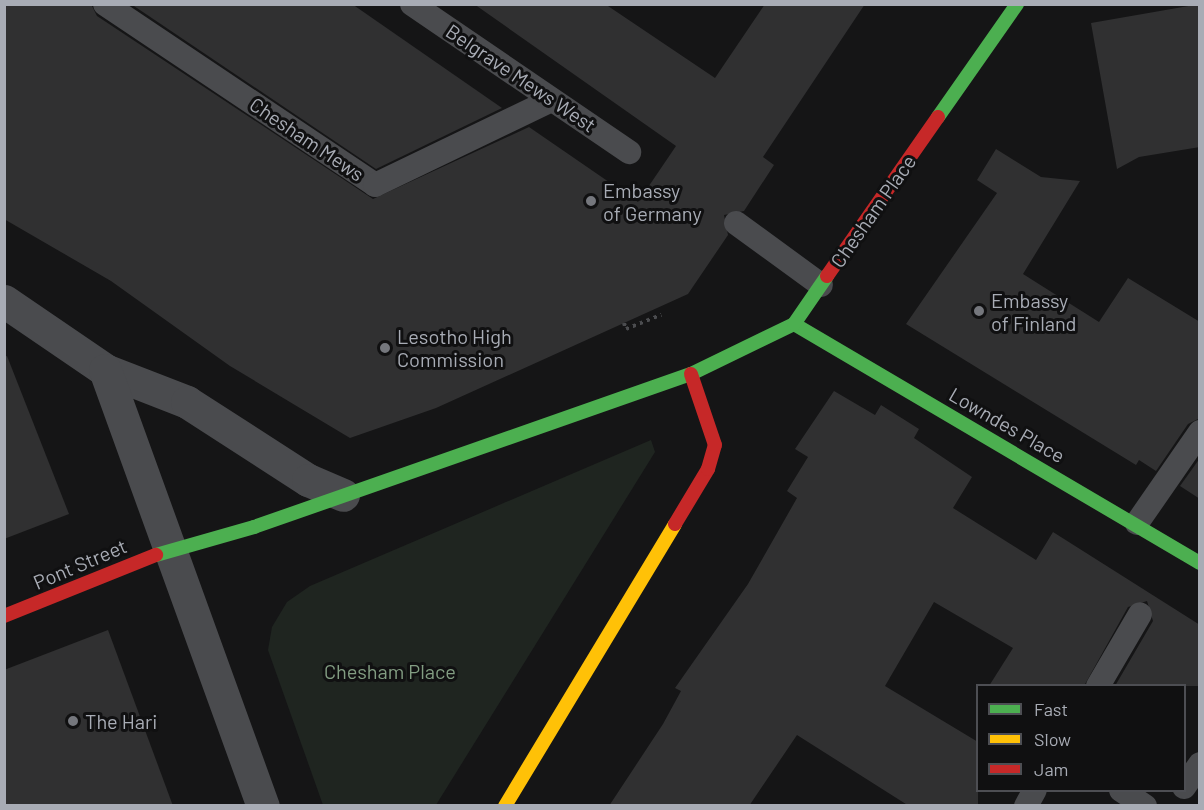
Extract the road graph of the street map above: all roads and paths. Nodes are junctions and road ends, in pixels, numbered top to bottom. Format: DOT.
graph roads {
  1 [pos="105,4"];
  2 [pos="412,4"];
  3 [pos="1017,4"];
  4 [pos="552,100"];
  5 [pos="629,152"];
  6 [pos="736,223"];
  7 [pos="821,285"];
  8 [pos="4,301"];
  9 [pos="661,315"];
  10 [pos="624,322"];
  11 [pos="794,324"];
  12 [pos="105,370"];
  13 [pos="691,374"];
  14 [pos="1200,432"];
  15 [pos="343,495"];
  16 [pos="1137,523"];
  17 [pos="172,550"];
  18 [pos="1200,563"];
  19 [pos="1140,614"];
  20 [pos="4,616"];
  21 [pos="1099,684"];
  22 [pos="1200,764"];
  23 [pos="1186,785"];
  24 [pos="1034,792"];
  25 [pos="1124,792"];
  26 [pos="1181,792"];
  27 [pos="262,806"];
  28 [pos="505,806"];
  29 [pos="1026,806"];
  30 [pos="1144,806"];
  31 [pos="1173,806"];
  1 -- 4 [label="lane, Chesham Mews"];
  2 -- 4 [label="lane, Belgrave Mews West"];
  3 -- 7 [label="main road, Chesham Place"];
  4 -- 5 [label="lane, Belgrave Mews West"];
  6 -- 7 [label="lane"];
  7 -- 11 [label="main road, Chesham Place"];
  8 -- 12 [label="street"];
  9 -- 10 [label="path"];
  11 -- 13 [label="main road, Chesham Place"];
  11 -- 16 [label="main road, Lowndes Place"];
  12 -- 15 [label="street"];
  12 -- 17 [label="street"];
  13 -- 15 [label="main road, Chesham Place"];
  13 -- 28 [label="main road"];
  14 -- 16 [label="lane"];
  15 -- 17 [label="main road, Chesham Place"];
  16 -- 18 [label="main road, Lowndes Place"];
  17 -- 20 [label="main road, Pont Street"];
  17 -- 27 [label="street"];
  19 -- 21 [label="lane"];
  22 -- 23 [label="lane"];
  24 -- 29 [label="lane"];
  25 -- 30 [label="lane"];
  26 -- 31 [label="lane"];
}
